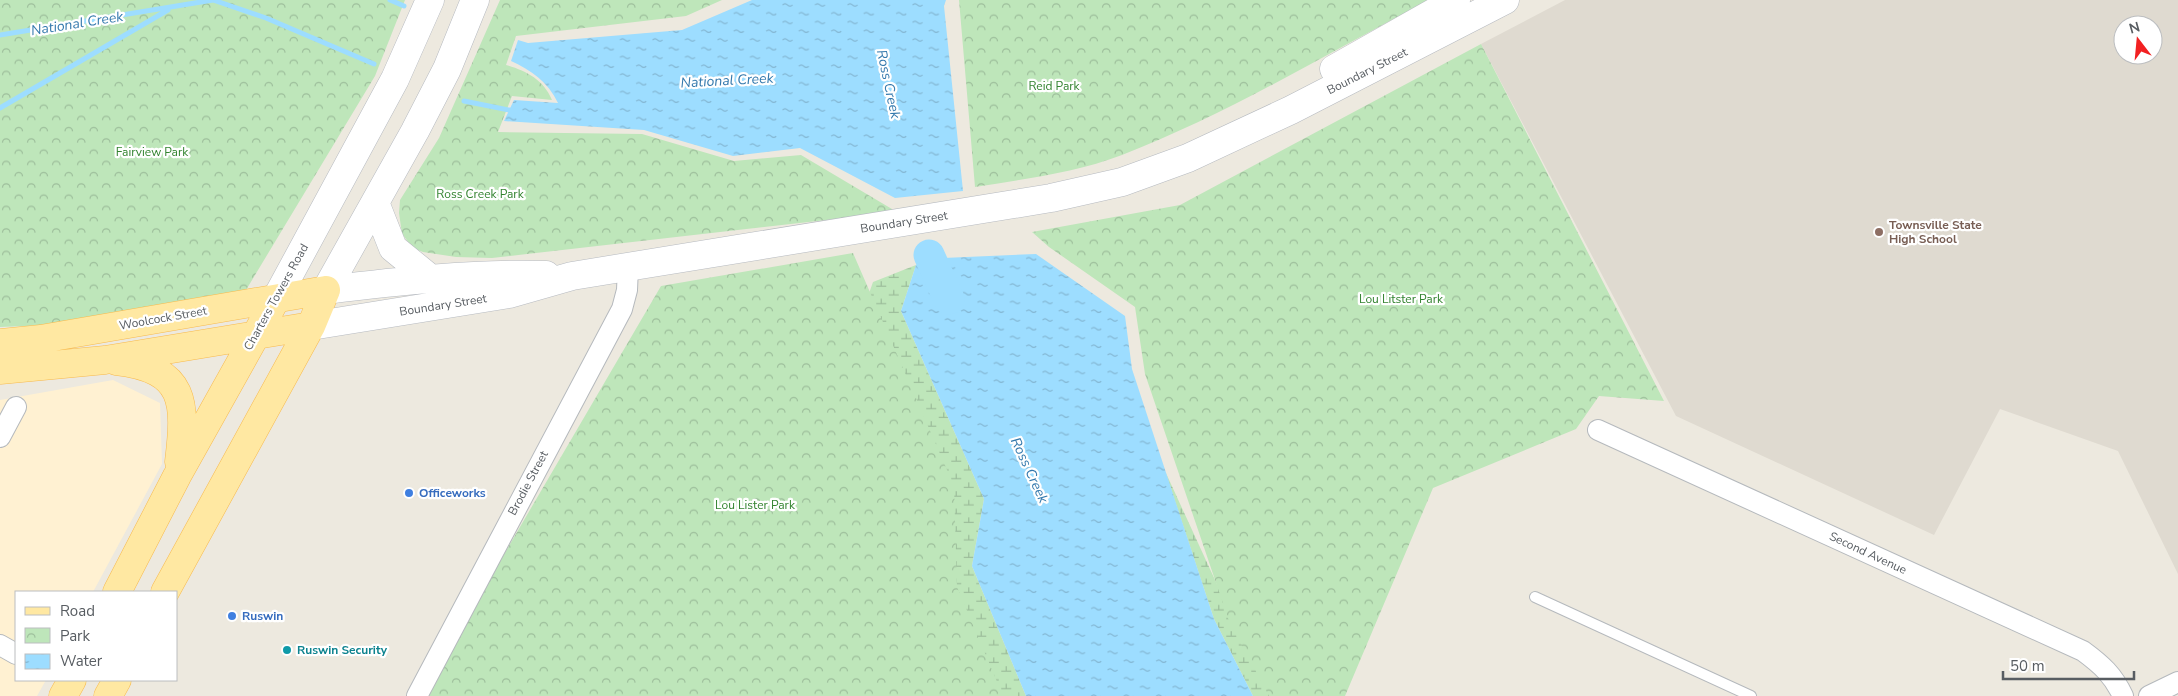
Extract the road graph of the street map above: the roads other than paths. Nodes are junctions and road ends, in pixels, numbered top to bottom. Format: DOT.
graph roads {
  1 [pos="430,0"];
  2 [pos="475,0"];
  3 [pos="1456,0"];
  4 [pos="1505,0"];
  5 [pos="1228,139"];
  6 [pos="376,204"];
  7 [pos="628,267"];
  8 [pos="572,276"];
  9 [pos="431,279"];
  10 [pos="326,290"];
  11 [pos="276,299"];
  12 [pos="311,326"];
  13 [pos="254,335"];
  14 [pos="0,343"];
  15 [pos="105,360"];
  16 [pos="0,370"];
  17 [pos="16,407"];
  18 [pos="1598,430"];
  19 [pos="0,437"];
  20 [pos="177,476"];
  21 [pos="118,591"];
  22 [pos="166,591"];
  23 [pos="1535,597"];
  24 [pos="0,645"];
  25 [pos="15,653"];
  26 [pos="116,681"];
  27 [pos="2178,682"];
  28 [pos="108,696"];
  29 [pos="417,696"];
  30 [pos="1751,696"];
  31 [pos="2124,696"];
  32 [pos="2149,696"];
  1 -- 11 [label="main road, Charters Towers Road"];
  2 -- 6 [label="main road"];
  3 -- 5 [label="main road, Boundary Street"];
  4 -- 5 [label="main road, Boundary Street"];
  5 -- 7 [label="main road, Boundary Street"];
  6 -- 9 [label="main road"];
  6 -- 10 [label="main road"];
  7 -- 8 [label="main road, Boundary Street"];
  7 -- 29 [label="street, Brodie Street"];
  8 -- 9 [label="main road, Boundary Street"];
  8 -- 12 [label="main road, Boundary Street"];
  9 -- 10 [label="main road, Boundary Street"];
  10 -- 11 [label="main road, Woolcock Street"];
  10 -- 12 [label="main road"];
  11 -- 13 [label="main road, Charters Towers Road"];
  11 -- 14 [label="main road, Woolcock Street"];
  12 -- 13 [label="main road"];
  12 -- 22 [label="main road"];
  13 -- 15 [label="main road"];
  13 -- 20 [label="main road, Charters Towers Road"];
  15 -- 16 [label="main road"];
  15 -- 20 [label="main road"];
  17 -- 19 [label="street"];
  18 -- 31 [label="street, Second Avenue"];
  20 -- 21 [label="main road, Charters Towers Road"];
  23 -- 30 [label="lane"];
  24 -- 25 [label="street"];
  26 -- 28 [label="main road"];
  27 -- 32 [label="street"];
}
